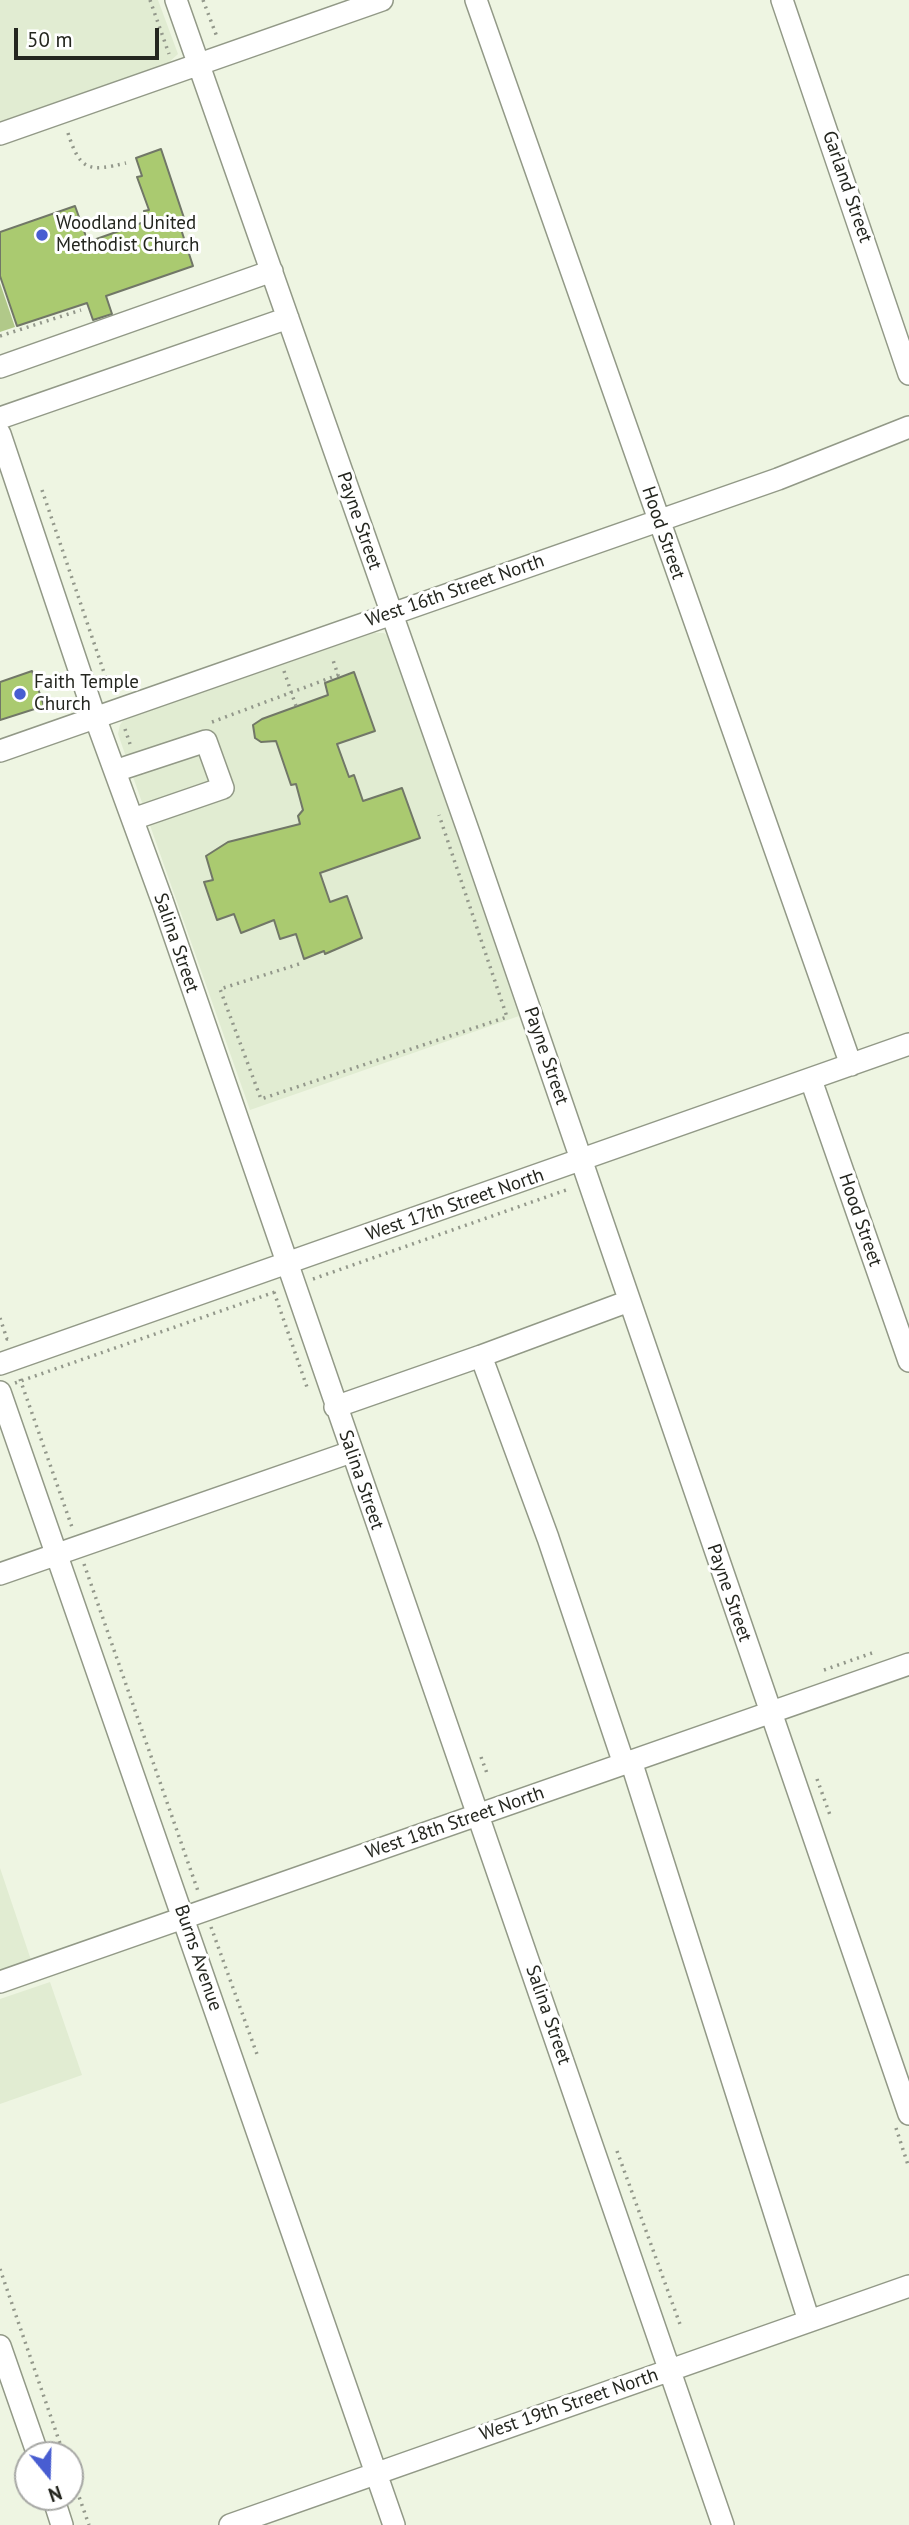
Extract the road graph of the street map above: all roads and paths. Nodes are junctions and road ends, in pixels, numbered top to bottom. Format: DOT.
graph roads {
  1 [pos="176,0"];
  2 [pos="382,0"];
  3 [pos="476,0"];
  4 [pos="785,2"];
  5 [pos="199,65"];
  6 [pos="68,133"];
  7 [pos="0,134"];
  8 [pos="126,163"];
  9 [pos="272,271"];
  10 [pos="81,310"];
  11 [pos="288,318"];
  12 [pos="0,336"];
  13 [pos="0,368"];
  14 [pos="909,374"];
  15 [pos="0,418"];
  16 [pos="909,427"];
  17 [pos="0,434"];
  18 [pos="659,520"];
  19 [pos="392,614"];
  20 [pos="329,648"];
  21 [pos="282,664"];
  22 [pos="292,695"];
  23 [pos="296,706"];
  24 [pos="95,717"];
  25 [pos="212,722"];
  26 [pos="0,751"];
  27 [pos="115,771"];
  28 [pos="437,807"];
  29 [pos="133,819"];
  30 [pos="299,964"];
  31 [pos="909,1044"];
  32 [pos="851,1065"];
  33 [pos="811,1080"];
  34 [pos="581,1161"];
  35 [pos="286,1264"];
  36 [pos="629,1301"];
  37 [pos="7,1354"];
  38 [pos="481,1356"];
  39 [pos="909,1361"];
  40 [pos="0,1392"];
  41 [pos="335,1407"];
  42 [pos="351,1452"];
  43 [pos="78,1546"];
  44 [pos="57,1554"];
  45 [pos="0,1574"];
  46 [pos="909,1664"];
  47 [pos="770,1713"];
  48 [pos="627,1763"];
  49 [pos="477,1815"];
  50 [pos="205,1910"];
  51 [pos="184,1918"];
  52 [pos="0,1982"];
  53 [pos="258,2057"];
  54 [pos="909,2114"];
  55 [pos="0,2269"];
  56 [pos="909,2286"];
  57 [pos="809,2321"];
  58 [pos="0,2346"];
  59 [pos="670,2370"];
  60 [pos="33,2441"];
  61 [pos="59,2441"];
  62 [pos="376,2473"];
  63 [pos="230,2525"];
  64 [pos="394,2525"];
  65 [pos="723,2525"];
  1 -- 5 [label="street, Payne Street"];
  2 -- 5 [label="street"];
  3 -- 18 [label="street, Hood Street"];
  4 -- 14 [label="street, Garland Street"];
  5 -- 7 [label="street"];
  5 -- 9 [label="street, Payne Street"];
  6 -- 8 [label="path"];
  9 -- 11 [label="street, Payne Street"];
  9 -- 13 [label="street"];
  10 -- 12 [label="path"];
  11 -- 15 [label="street"];
  11 -- 19 [label="street, Payne Street"];
  16 -- 18 [label="street, West 16th Street North"];
  17 -- 24 [label="street, Salina Street"];
  18 -- 19 [label="street, West 16th Street North"];
  18 -- 32 [label="street, Hood Street"];
  19 -- 24 [label="street, West 16th Street North"];
  19 -- 34 [label="street, Payne Street"];
  20 -- 22 [label="path"];
  21 -- 22 [label="path"];
  22 -- 23 [label="path"];
  22 -- 25 [label="path"];
  24 -- 26 [label="street, West 16th Street North"];
  24 -- 27 [label="street, Salina Street"];
  27 -- 29 [label="street, Salina Street"];
  27 -- 29 [label="street"];
  28 -- 30 [label="path"];
  29 -- 35 [label="street, Salina Street"];
  31 -- 32 [label="street, West 17th Street North"];
  32 -- 33 [label="street, West 17th Street North"];
  33 -- 34 [label="street, West 17th Street North"];
  33 -- 39 [label="street, Hood Street"];
  34 -- 35 [label="street, West 17th Street North"];
  34 -- 36 [label="street, Payne Street"];
  35 -- 37 [label="street, West 17th Street North"];
  35 -- 41 [label="street, Salina Street"];
  36 -- 38 [label="street"];
  36 -- 47 [label="street, Payne Street"];
  37 -- 43 [label="path"];
  38 -- 41 [label="street"];
  38 -- 48 [label="street"];
  40 -- 44 [label="street, Burns Avenue"];
  41 -- 42 [label="street, Salina Street"];
  42 -- 43 [label="street"];
  42 -- 49 [label="street, Salina Street"];
  43 -- 44 [label="street"];
  43 -- 50 [label="path"];
  44 -- 45 [label="street"];
  44 -- 51 [label="street, Burns Avenue"];
  46 -- 47 [label="street, West 18th Street North"];
  47 -- 48 [label="street, West 18th Street North"];
  47 -- 54 [label="street, Payne Street"];
  48 -- 49 [label="street, West 18th Street North"];
  48 -- 57 [label="street"];
  49 -- 50 [label="street, West 18th Street North"];
  49 -- 59 [label="street, Salina Street"];
  50 -- 51 [label="street, West 18th Street North"];
  50 -- 53 [label="path"];
  51 -- 52 [label="street, West 18th Street North"];
  51 -- 62 [label="street, Burns Avenue"];
  55 -- 61 [label="path"];
  56 -- 57 [label="street, West 19th Street North"];
  57 -- 59 [label="street, West 19th Street North"];
  58 -- 60 [label="street"];
  59 -- 62 [label="street, West 19th Street North"];
  59 -- 65 [label="street, Salina Street"];
  62 -- 63 [label="street, West 19th Street North"];
  62 -- 64 [label="street, Burns Avenue"];
}
